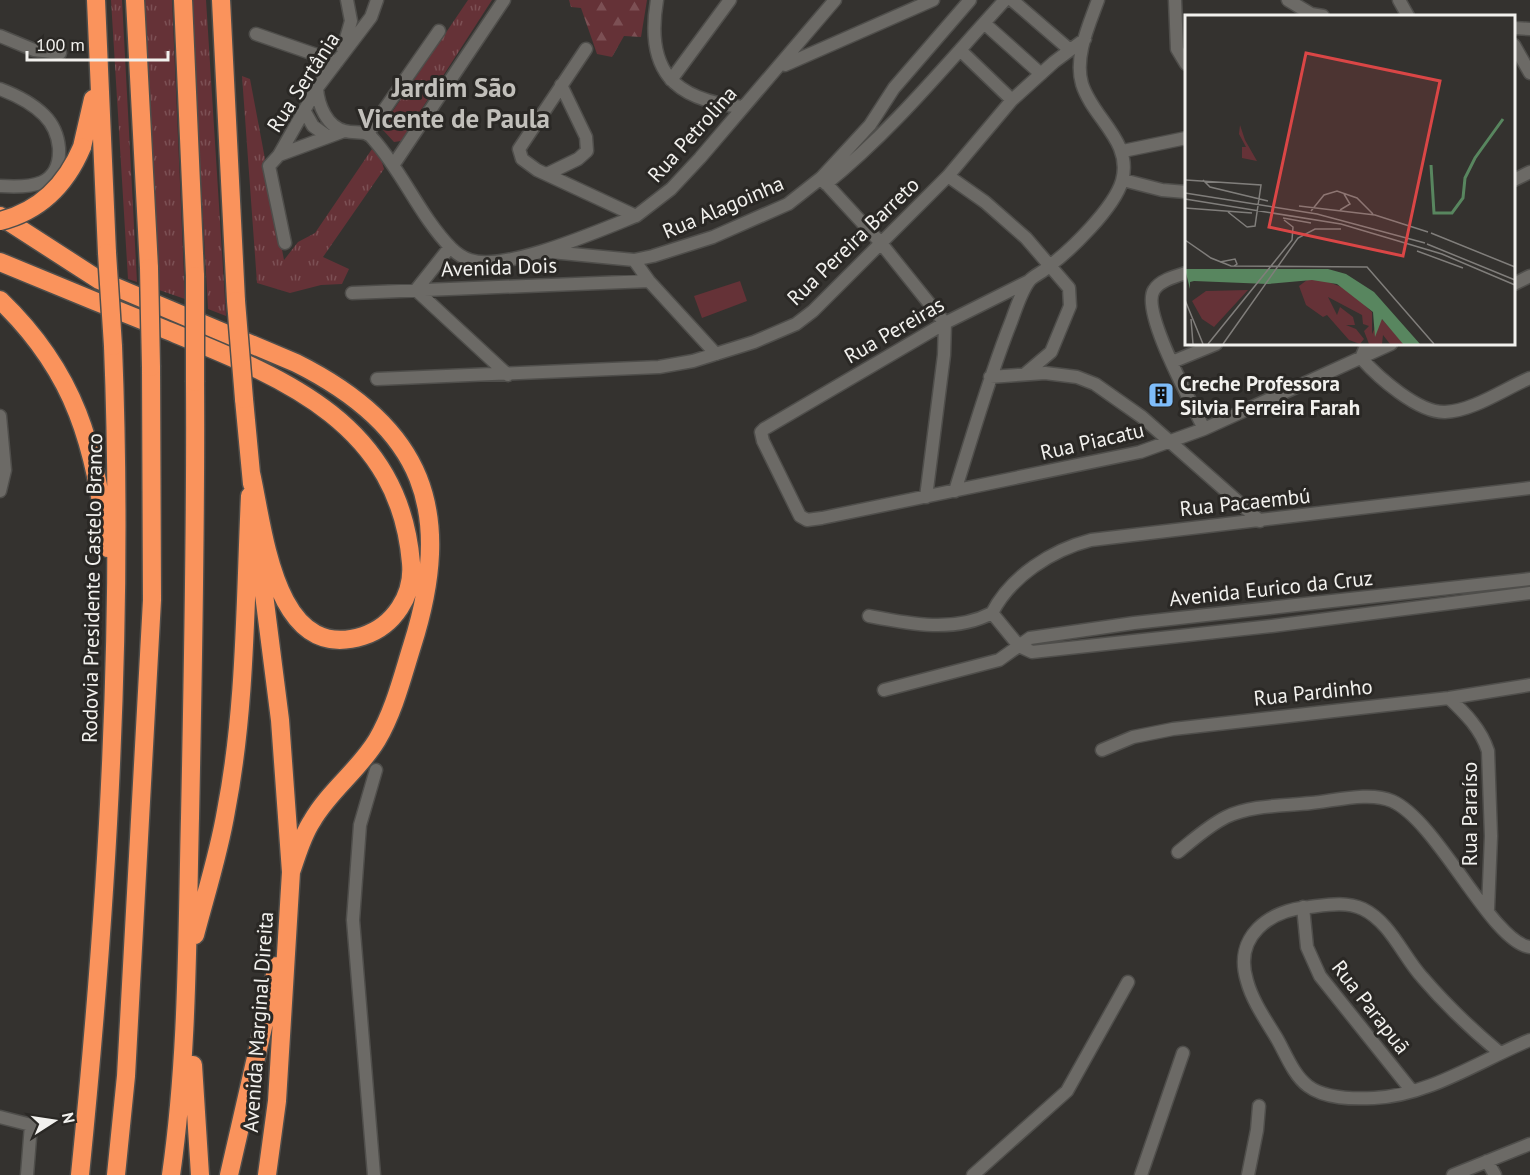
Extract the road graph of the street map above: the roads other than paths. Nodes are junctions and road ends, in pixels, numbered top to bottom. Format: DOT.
graph roads {
  1 [pos="96,0"];
  2 [pos="135,0"];
  3 [pos="183,0"];
  4 [pos="216,0"];
  5 [pos="221,0"];
  6 [pos="347,0"];
  7 [pos="377,0"];
  8 [pos="504,0"];
  9 [pos="657,0"];
  10 [pos="730,0"];
  11 [pos="835,0"];
  12 [pos="933,0"];
  13 [pos="970,0"];
  14 [pos="1005,0"];
  15 [pos="1012,0"];
  16 [pos="1098,0"];
  17 [pos="1175,0"];
  18 [pos="1288,0"];
  19 [pos="1399,0"];
  20 [pos="1317,15"];
  21 [pos="1407,15"];
  22 [pos="984,23"];
  23 [pos="98,26"];
  24 [pos="1515,28"];
  25 [pos="1530,29"];
  26 [pos="440,31"];
  27 [pos="256,34"];
  28 [pos="0,36"];
  29 [pos="1085,39"];
  30 [pos="1515,47"];
  31 [pos="586,49"];
  32 [pos="960,50"];
  33 [pos="1070,50"];
  34 [pos="60,53"];
  35 [pos="339,57"];
  36 [pos="1185,62"];
  37 [pos="781,66"];
  38 [pos="1530,73"];
  39 [pos="1041,74"];
  40 [pos="223,78"];
  41 [pos="671,80"];
  42 [pos="561,85"];
  43 [pos="317,88"];
  44 [pos="0,89"];
  45 [pos="1012,100"];
  46 [pos="742,107"];
  47 [pos="305,112"];
  48 [pos="870,125"];
  49 [pos="344,131"];
  50 [pos="368,133"];
  51 [pos="327,136"];
  52 [pos="881,136"];
  53 [pos="1185,138"];
  54 [pos="1123,151"];
  55 [pos="279,155"];
  56 [pos="394,164"];
  57 [pos="1530,172"];
  58 [pos="547,174"];
  59 [pos="948,176"];
  60 [pos="1123,180"];
  61 [pos="1515,180"];
  62 [pos="823,181"];
  63 [pos="0,186"];
  64 [pos="1185,192"];
  65 [pos="0,216"];
  66 [pos="636,216"];
  67 [pos="0,221"];
  68 [pos="880,242"];
  69 [pos="285,243"];
  70 [pos="450,247"];
  71 [pos="546,251"];
  72 [pos="634,260"];
  73 [pos="0,262"];
  74 [pos="1050,266"];
  75 [pos="1185,273"];
  76 [pos="1530,276"];
  77 [pos="649,281"];
  78 [pos="1029,281"];
  79 [pos="1515,284"];
  80 [pos="416,290"];
  81 [pos="352,293"];
  82 [pos="0,300"];
  83 [pos="945,323"];
  84 [pos="1214,345"];
  85 [pos="1367,345"];
  86 [pos="1389,345"];
  87 [pos="716,354"];
  88 [pos="1361,358"];
  89 [pos="1172,362"];
  90 [pos="1025,374"];
  91 [pos="508,375"];
  92 [pos="990,378"];
  93 [pos="1530,378"];
  94 [pos="378,379"];
  95 [pos="0,416"];
  96 [pos="1204,429"];
  97 [pos="1168,442"];
  98 [pos="251,473"];
  99 [pos="1530,488"];
  100 [pos="0,491"];
  101 [pos="955,491"];
  102 [pos="926,497"];
  103 [pos="822,518"];
  104 [pos="1260,521"];
  105 [pos="1530,579"];
  106 [pos="1530,593"];
  107 [pos="1290,606"];
  108 [pos="116,609"];
  109 [pos="992,613"];
  110 [pos="869,616"];
  111 [pos="1292,623"];
  112 [pos="1020,646"];
  113 [pos="1530,685"];
  114 [pos="884,690"];
  115 [pos="1449,698"];
  116 [pos="1102,750"];
  117 [pos="376,770"];
  118 [pos="1178,852"];
  119 [pos="291,872"];
  120 [pos="1303,907"];
  121 [pos="1488,909"];
  122 [pos="288,914"];
  123 [pos="1530,947"];
  124 [pos="187,967"];
  125 [pos="1128,982"];
  126 [pos="1530,1040"];
  127 [pos="1183,1053"];
  128 [pos="1500,1053"];
  129 [pos="1412,1091"];
  130 [pos="1259,1106"];
  131 [pos="0,1118"];
  132 [pos="1530,1144"];
  133 [pos="1487,1161"];
  134 [pos="27,1175"];
  135 [pos="80,1175"];
  136 [pos="116,1175"];
  137 [pos="171,1175"];
  138 [pos="200,1175"];
  139 [pos="229,1175"];
  140 [pos="267,1175"];
  141 [pos="374,1175"];
  142 [pos="973,1175"];
  143 [pos="1142,1175"];
  144 [pos="1248,1175"];
  145 [pos="1453,1175"];
  146 [pos="1495,1175"];
  1 -- 23 [label="highway, Rodovia Presidente Castelo Branco"];
  2 -- 136 [label="highway, bridge"];
  3 -- 124 [label="highway, bridge"];
  4 -- 40 [label="highway"];
  5 -- 40 [label="highway"];
  6 -- 35 [label="street"];
  7 -- 35 [label="street, Rua Sertânia"];
  8 -- 56 [label="street"];
  9 -- 41 [label="street"];
  10 -- 41 [label="street"];
  11 -- 37 [label="street, Rua Petrolina"];
  12 -- 37 [label="street"];
  13 -- 48 [label="street, Rua Alagoinha"];
  14 -- 22 [label="street"];
  15 -- 33 [label="street"];
  16 -- 29 [label="street"];
  17 -- 36 [label="street"];
  18 -- 20 [label="street"];
  19 -- 21 [label="street"];
  22 -- 32 [label="street"];
  22 -- 39 [label="street"];
  23 -- 67 [label="highway, bridge"];
  23 -- 108 [label="highway, Rodovia Presidente Castelo Branco, bridge"];
  24 -- 25 [label="street"];
  26 -- 50 [label="street"];
  27 -- 35 [label="street"];
  28 -- 34 [label="street"];
  29 -- 33 [label="street, Rua Pereira Barreto"];
  29 -- 54 [label="street"];
  30 -- 38 [label="street"];
  31 -- 42 [label="street"];
  32 -- 45 [label="street"];
  32 -- 52 [label="street"];
  33 -- 39 [label="street, Rua Pereira Barreto"];
  35 -- 43 [label="street, Rua Sertânia"];
  37 -- 46 [label="street, Rua Petrolina"];
  39 -- 45 [label="street, Rua Pereira Barreto"];
  40 -- 98 [label="highway, bridge"];
  41 -- 46 [label="street"];
  42 -- 58 [label="street"];
  42 -- 58 [label="street"];
  43 -- 47 [label="street, Rua Sertânia"];
  43 -- 49 [label="street"];
  44 -- 63 [label="street"];
  45 -- 59 [label="street, Rua Pereira Barreto"];
  46 -- 66 [label="street, Rua Petrolina"];
  47 -- 51 [label="street"];
  47 -- 55 [label="street, Rua Sertânia"];
  48 -- 52 [label="street"];
  48 -- 62 [label="street, Rua Alagoinha"];
  49 -- 50 [label="street"];
  49 -- 51 [label="street"];
  50 -- 56 [label="street"];
  51 -- 55 [label="street"];
  52 -- 62 [label="street"];
  53 -- 54 [label="street"];
  54 -- 60 [label="street"];
  55 -- 69 [label="street, Rua Sertânia"];
  56 -- 70 [label="street"];
  57 -- 61 [label="street"];
  58 -- 66 [label="street"];
  59 -- 68 [label="street, Rua Pereira Barreto"];
  59 -- 74 [label="street"];
  60 -- 64 [label="street"];
  60 -- 74 [label="street, Rua Pereiras"];
  62 -- 68 [label="street"];
  62 -- 72 [label="street, Rua Alagoinha"];
  65 -- 119 [label="highway"];
  66 -- 71 [label="street, Rua Petrolina"];
  68 -- 83 [label="street"];
  68 -- 87 [label="street, Rua Pereira Barreto"];
  70 -- 71 [label="street"];
  70 -- 80 [label="street"];
  71 -- 72 [label="street, Rua Alagoinha"];
  72 -- 77 [label="street"];
  73 -- 98 [label="highway"];
  74 -- 78 [label="street, Rua Pereiras"];
  74 -- 90 [label="street"];
  75 -- 89 [label="street"];
  76 -- 79 [label="street"];
  77 -- 80 [label="street, Avenida Dois"];
  77 -- 87 [label="street"];
  78 -- 83 [label="street, Rua Pereiras"];
  78 -- 92 [label="street"];
  80 -- 81 [label="street, Avenida Dois"];
  80 -- 91 [label="street"];
  82 -- 108 [label="highway"];
  83 -- 102 [label="street"];
  83 -- 103 [label="street, Rua Pereiras"];
  84 -- 89 [label="street"];
  85 -- 88 [label="street"];
  86 -- 88 [label="street, Rua Piacatu"];
  87 -- 91 [label="street, Rua Pereira Barreto"];
  88 -- 93 [label="street"];
  88 -- 96 [label="street, Rua Piacatu"];
  89 -- 96 [label="street"];
  90 -- 92 [label="street"];
  90 -- 97 [label="street"];
  91 -- 94 [label="street, Rua Pereira Barreto"];
  92 -- 101 [label="street"];
  95 -- 100 [label="street"];
  96 -- 97 [label="street, Rua Piacatu"];
  97 -- 101 [label="street, Rua Piacatu"];
  97 -- 104 [label="street"];
  98 -- 119 [label="highway"];
  98 -- 124 [label="highway"];
  99 -- 104 [label="street, Rua Pacaembú"];
  101 -- 102 [label="street, Rua Piacatu"];
  102 -- 103 [label="street, Rua Piacatu"];
  104 -- 109 [label="street, Rua Pacaembú"];
  105 -- 107 [label="street, Avenida Eurico da Cruz"];
  106 -- 111 [label="street, Avenida Eurico da Cruz"];
  107 -- 111 [label="street"];
  107 -- 112 [label="street, Avenida Eurico da Cruz"];
  108 -- 135 [label="highway, Rodovia Presidente Castelo Branco"];
  109 -- 110 [label="street"];
  109 -- 112 [label="street"];
  111 -- 112 [label="street, Avenida Eurico da Cruz"];
  112 -- 114 [label="street, Avenida Eurico da Cruz"];
  113 -- 115 [label="street, Rua Pardinho"];
  115 -- 116 [label="street, Rua Pardinho"];
  115 -- 121 [label="street, Rua Paraíso"];
  117 -- 141 [label="street"];
  118 -- 121 [label="street"];
  119 -- 122 [label="highway, Avenida Marginal Direita"];
  120 -- 128 [label="street"];
  120 -- 129 [label="street, Rua Parapuã"];
  120 -- 129 [label="street"];
  121 -- 123 [label="street"];
  122 -- 139 [label="highway"];
  122 -- 140 [label="highway, Avenida Marginal Direita"];
  124 -- 137 [label="highway"];
  124 -- 138 [label="highway"];
  125 -- 142 [label="street"];
  126 -- 128 [label="street"];
  127 -- 143 [label="street"];
  128 -- 129 [label="street"];
  130 -- 144 [label="street"];
  131 -- 134 [label="street"];
  132 -- 133 [label="street"];
  133 -- 145 [label="street"];
  133 -- 146 [label="street"];
}
